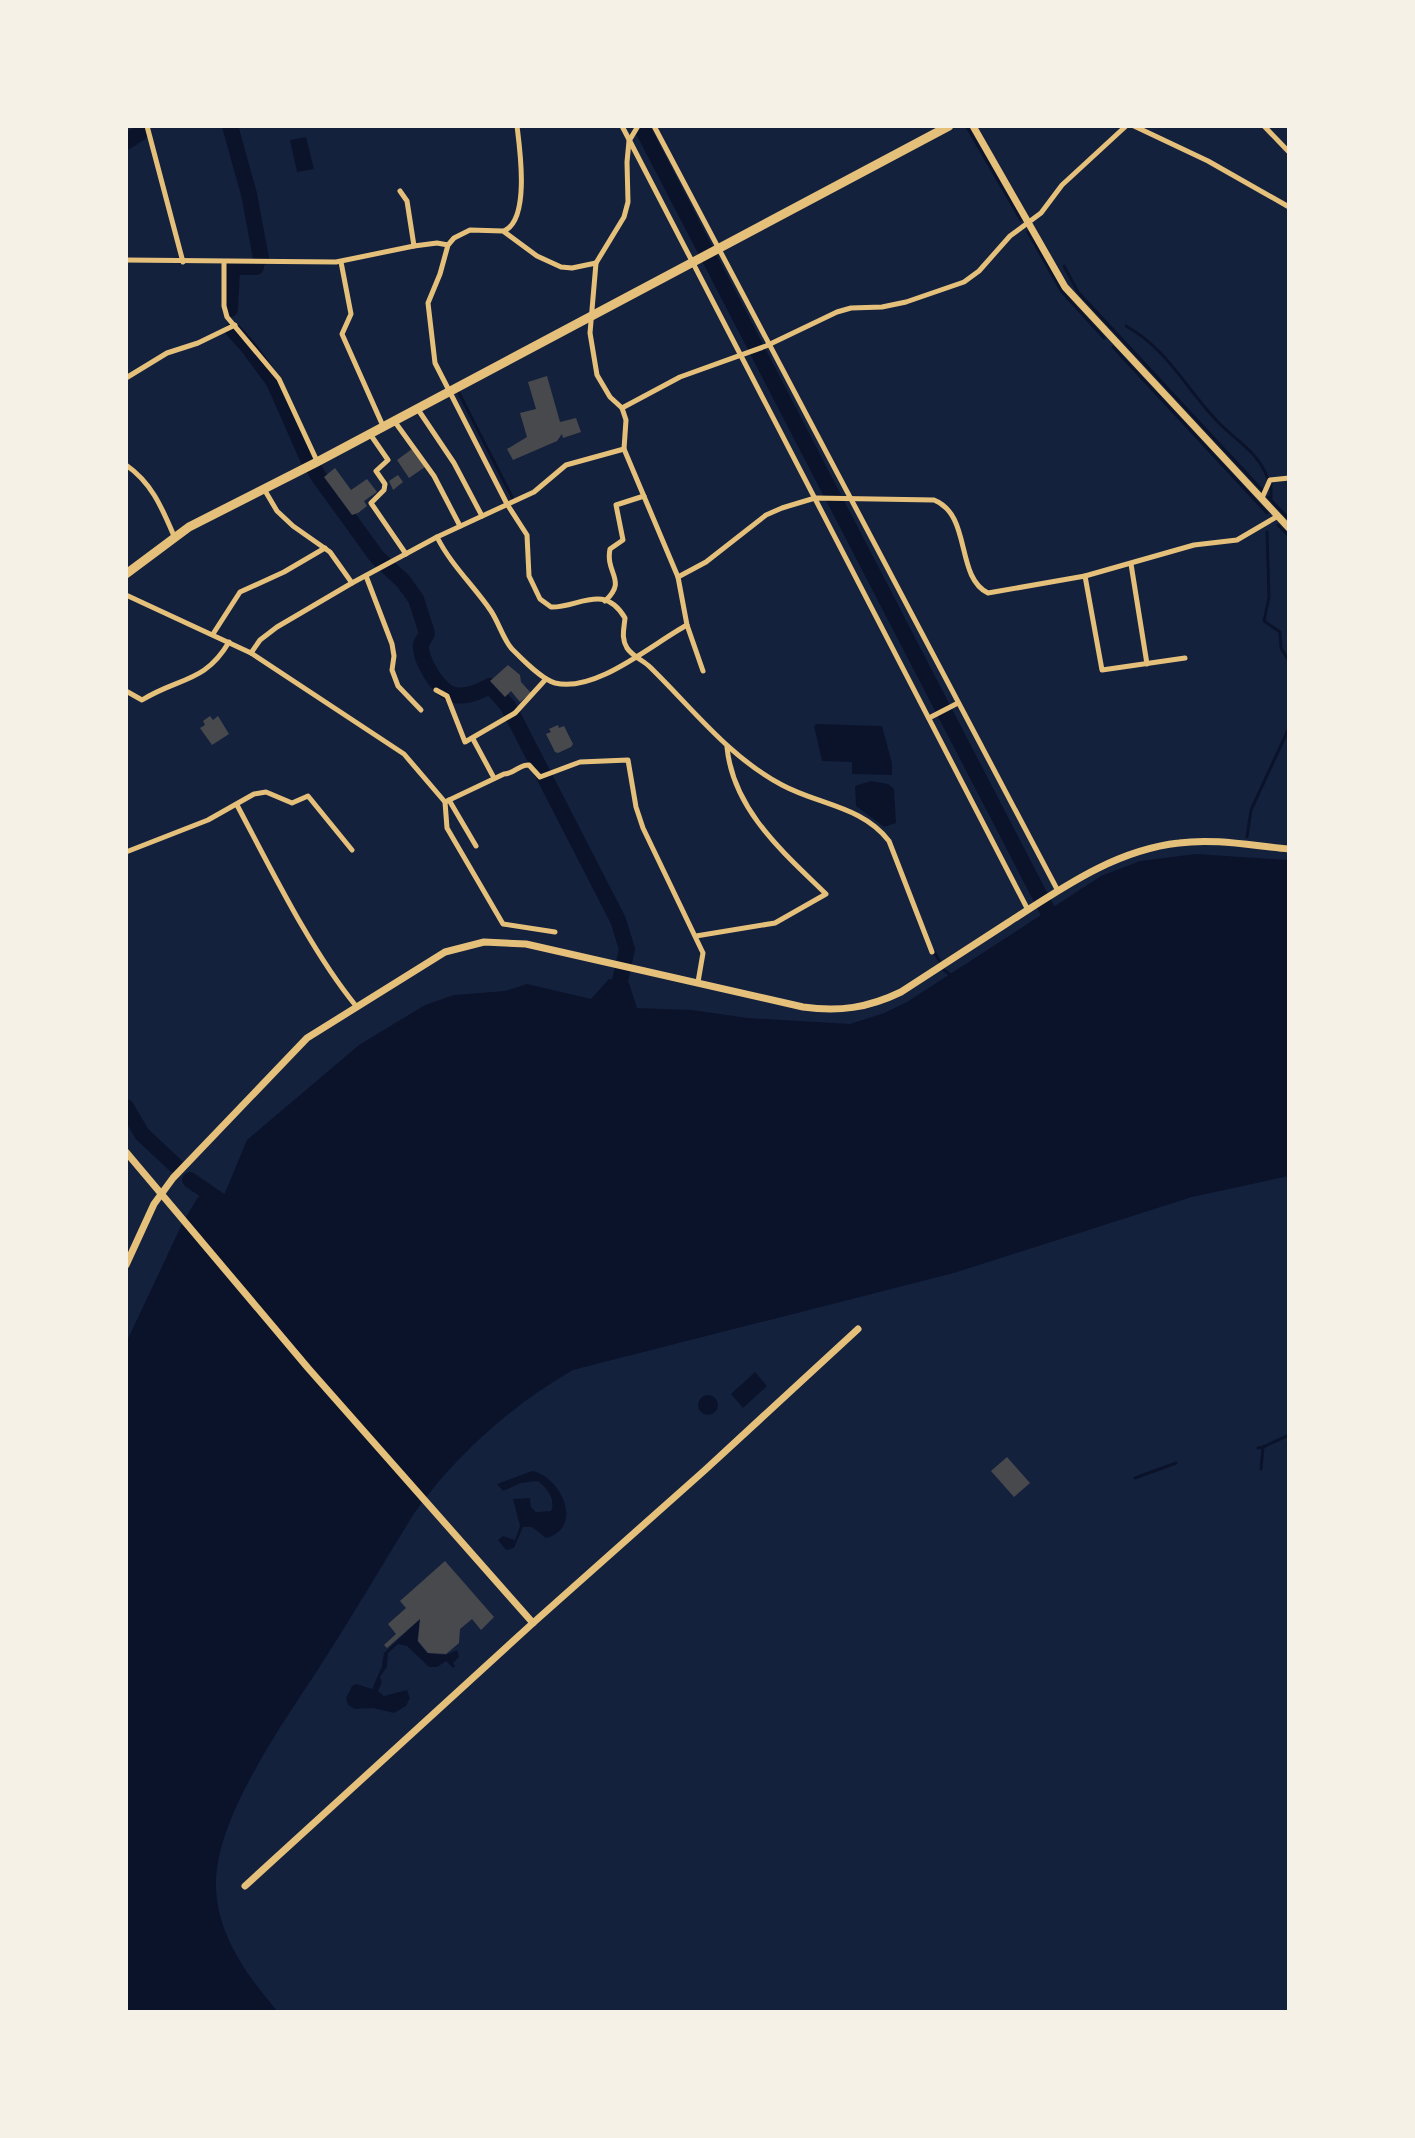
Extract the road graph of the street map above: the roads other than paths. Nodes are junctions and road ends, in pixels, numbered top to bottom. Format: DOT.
graph roads {
  1 [pos="147,126"];
  2 [pos="517,126"];
  3 [pos="622,126"];
  4 [pos="638,126"];
  5 [pos="654,126"];
  6 [pos="949,126"];
  7 [pos="973,126"];
  8 [pos="1126,126"];
  9 [pos="1134,126"];
  10 [pos="1264,126"];
  11 [pos="630,139"];
  12 [pos="1289,152"];
  13 [pos="400,191"];
  14 [pos="1289,207"];
  15 [pos="1028,222"];
  16 [pos="503,231"];
  17 [pos="448,245"];
  18 [pos="414,246"];
  19 [pos="716,248"];
  20 [pos="126,260"];
  21 [pos="694,261"];
  22 [pos="183,262"];
  23 [pos="224,262"];
  24 [pos="341,262"];
  25 [pos="596,263"];
  26 [pos="592,315"];
  27 [pos="235,325"];
  28 [pos="767,345"];
  29 [pos="743,355"];
  30 [pos="126,378"];
  31 [pos="449,390"];
  32 [pos="417,408"];
  33 [pos="622,408"];
  34 [pos="394,420"];
  35 [pos="383,426"];
  36 [pos="370,434"];
  37 [pos="624,449"];
  38 [pos="313,464"];
  39 [pos="126,465"];
  40 [pos="1289,478"];
  41 [pos="264,489"];
  42 [pos="644,496"];
  43 [pos="847,496"];
  44 [pos="817,498"];
  45 [pos="1262,498"];
  46 [pos="507,504"];
  47 [pos="482,516"];
  48 [pos="1278,516"];
  49 [pos="460,526"];
  50 [pos="1289,528"];
  51 [pos="174,536"];
  52 [pos="437,537"];
  53 [pos="325,548"];
  54 [pos="406,554"];
  55 [pos="1131,564"];
  56 [pos="126,574"];
  57 [pos="366,576"];
  58 [pos="1085,576"];
  59 [pos="678,577"];
  60 [pos="352,583"];
  61 [pos="126,595"];
  62 [pos="605,601"];
  63 [pos="687,625"];
  64 [pos="213,634"];
  65 [pos="229,642"];
  66 [pos="251,653"];
  67 [pos="634,656"];
  68 [pos="1185,658"];
  69 [pos="1147,664"];
  70 [pos="703,671"];
  71 [pos="546,679"];
  72 [pos="436,690"];
  73 [pos="126,691"];
  74 [pos="956,704"];
  75 [pos="421,710"];
  76 [pos="931,717"];
  77 [pos="473,739"];
  78 [pos="727,746"];
  79 [pos="494,778"];
  80 [pos="447,801"];
  81 [pos="237,805"];
  82 [pos="476,846"];
  83 [pos="1289,849"];
  84 [pos="352,850"];
  85 [pos="126,852"];
  86 [pos="1056,892"];
  87 [pos="1030,909"];
  88 [pos="555,932"];
  89 [pos="696,936"];
  90 [pos="932,952"];
  91 [pos="698,982"];
  92 [pos="356,1006"];
  93 [pos="126,1152"];
  94 [pos="160,1194"];
  95 [pos="126,1265"];
  96 [pos="858,1329"];
  97 [pos="533,1623"];
  98 [pos="245,1886"];
  1 -- 22 [label="street"];
  2 -- 16 [label="street"];
  3 -- 11 [label="street"];
  4 -- 11 [label="street"];
  5 -- 19 [label="street"];
  6 -- 19 [label="main road"];
  7 -- 15 [label="street"];
  8 -- 15 [label="street"];
  9 -- 14 [label="street"];
  10 -- 12 [label="street"];
  11 -- 21 [label="street"];
  11 -- 25 [label="street"];
  13 -- 18 [label="street"];
  15 -- 28 [label="street"];
  15 -- 45 [label="street"];
  16 -- 17 [label="street"];
  16 -- 25 [label="street"];
  17 -- 18 [label="street"];
  17 -- 31 [label="street"];
  18 -- 24 [label="street"];
  19 -- 21 [label="main road"];
  19 -- 28 [label="street"];
  20 -- 22 [label="street"];
  21 -- 26 [label="main road"];
  21 -- 29 [label="street"];
  22 -- 23 [label="street"];
  23 -- 24 [label="street"];
  23 -- 27 [label="street"];
  24 -- 35 [label="street"];
  25 -- 26 [label="street"];
  26 -- 31 [label="main road"];
  26 -- 33 [label="street"];
  27 -- 30 [label="street"];
  27 -- 38 [label="street"];
  28 -- 29 [label="street"];
  28 -- 43 [label="street"];
  29 -- 33 [label="street"];
  29 -- 44 [label="street"];
  31 -- 32 [label="main road"];
  31 -- 46 [label="street"];
  32 -- 34 [label="main road"];
  32 -- 47 [label="street"];
  33 -- 37 [label="street"];
  34 -- 35 [label="main road"];
  34 -- 49 [label="street"];
  35 -- 36 [label="main road"];
  36 -- 38 [label="main road"];
  36 -- 54 [label="street"];
  37 -- 42 [label="street"];
  37 -- 46 [label="street"];
  38 -- 41 [label="main road"];
  39 -- 51 [label="street"];
  40 -- 45 [label="street"];
  41 -- 51 [label="main road"];
  41 -- 53 [label="street"];
  42 -- 59 [label="street"];
  42 -- 62 [label="street"];
  43 -- 44 [label="street"];
  43 -- 58 [label="street"];
  43 -- 74 [label="street"];
  44 -- 59 [label="street"];
  44 -- 76 [label="street"];
  45 -- 48 [label="street"];
  46 -- 47 [label="street"];
  46 -- 62 [label="street"];
  47 -- 49 [label="street"];
  48 -- 50 [label="street"];
  48 -- 55 [label="street"];
  49 -- 52 [label="street"];
  51 -- 56 [label="main road"];
  52 -- 54 [label="street"];
  52 -- 71 [label="street"];
  53 -- 60 [label="street"];
  53 -- 64 [label="street"];
  54 -- 57 [label="street"];
  55 -- 58 [label="street"];
  55 -- 69 [label="street"];
  57 -- 60 [label="street"];
  57 -- 75 [label="street"];
  58 -- 69 [label="street"];
  59 -- 63 [label="street"];
  60 -- 66 [label="street"];
  61 -- 64 [label="street"];
  62 -- 67 [label="street"];
  63 -- 67 [label="street"];
  63 -- 70 [label="street"];
  64 -- 65 [label="street"];
  65 -- 66 [label="street"];
  65 -- 73 [label="street"];
  66 -- 80 [label="street"];
  67 -- 71 [label="street"];
  67 -- 78 [label="street"];
  68 -- 69 [label="street"];
  71 -- 77 [label="street"];
  72 -- 77 [label="street"];
  74 -- 76 [label="street"];
  74 -- 86 [label="street"];
  76 -- 87 [label="street"];
  77 -- 79 [label="street"];
  78 -- 89 [label="street"];
  78 -- 90 [label="street"];
  79 -- 80 [label="street"];
  79 -- 89 [label="street"];
  80 -- 82 [label="street"];
  80 -- 88 [label="street"];
  81 -- 84 [label="street"];
  81 -- 85 [label="street"];
  81 -- 92 [label="street"];
  83 -- 86 [label="street"];
  86 -- 87 [label="street"];
  87 -- 91 [label="street"];
  89 -- 91 [label="street"];
  91 -- 92 [label="street"];
  92 -- 94 [label="street"];
  93 -- 94 [label="street"];
  94 -- 95 [label="street"];
  94 -- 97 [label="street"];
  96 -- 97 [label="street"];
  97 -- 98 [label="street"];
}
